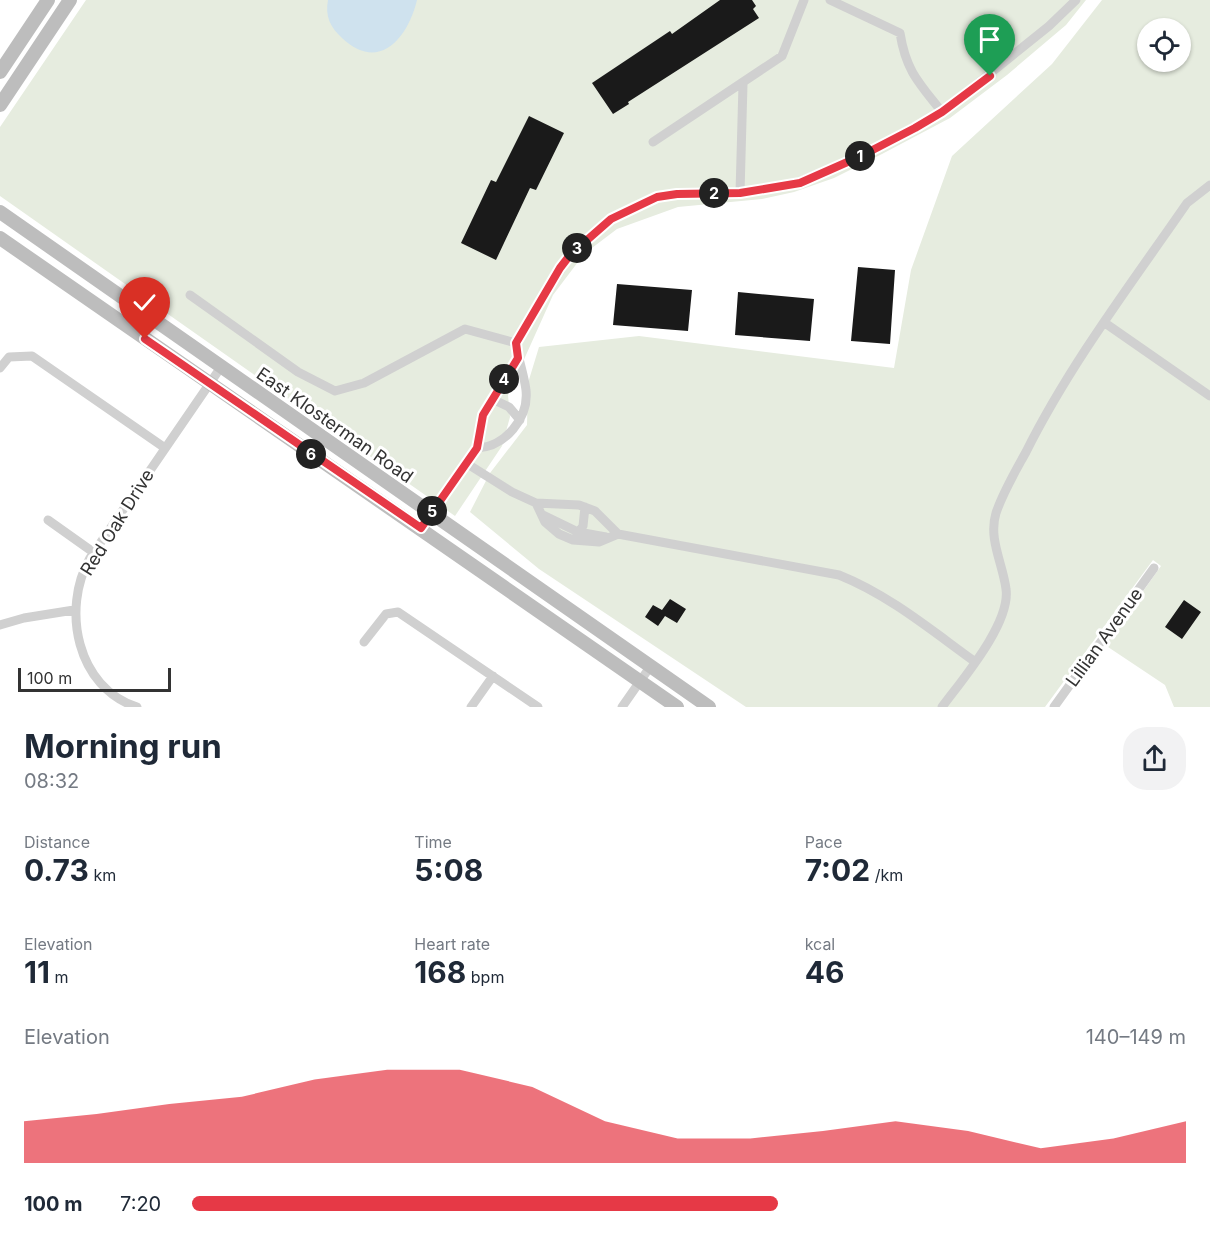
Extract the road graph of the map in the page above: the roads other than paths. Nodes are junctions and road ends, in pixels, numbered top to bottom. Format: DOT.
graph roads {
  1 [pos="48,0"];
  2 [pos="70,0"];
  3 [pos="804,0"];
  4 [pos="830,0"];
  5 [pos="1076,0"];
  6 [pos="0,72"];
  7 [pos="743,84"];
  8 [pos="0,105"];
  9 [pos="942,112"];
  10 [pos="652,142"];
  11 [pos="1210,184"];
  12 [pos="740,193"];
  13 [pos="0,212"];
  14 [pos="0,238"];
  15 [pos="190,295"];
  16 [pos="1105,323"];
  17 [pos="516,343"];
  18 [pos="518,358"];
  19 [pos="0,368"];
  20 [pos="221,368"];
  21 [pos="210,384"];
  22 [pos="1210,396"];
  23 [pos="492,399"];
  24 [pos="520,420"];
  25 [pos="165,448"];
  26 [pos="477,448"];
  27 [pos="466,463"];
  28 [pos="536,503"];
  29 [pos="585,507"];
  30 [pos="431,513"];
  31 [pos="48,520"];
  32 [pos="421,528"];
  33 [pos="618,534"];
  34 [pos="576,536"];
  35 [pos="93,552"];
  36 [pos="1154,568"];
  37 [pos="74,610"];
  38 [pos="0,625"];
  39 [pos="364,642"];
  40 [pos="974,661"];
  41 [pos="650,667"];
  42 [pos="494,676"];
  43 [pos="640,681"];
  44 [pos="137,707"];
  45 [pos="471,707"];
  46 [pos="538,707"];
  47 [pos="622,707"];
  48 [pos="677,707"];
  49 [pos="709,707"];
  50 [pos="942,707"];
  51 [pos="1054,707"];
  1 -- 6 [label="main road"];
  2 -- 8 [label="main road"];
  3 -- 7 [label="street"];
  4 -- 9 [label="street"];
  5 -- 9 [label="street"];
  7 -- 10 [label="street"];
  7 -- 12 [label="street"];
  9 -- 12 [label="street"];
  11 -- 16 [label="street"];
  12 -- 17 [label="street"];
  13 -- 20 [label="main road, East Klosterman Road"];
  14 -- 21 [label="main road, East Klosterman Road"];
  15 -- 17 [label="street"];
  16 -- 22 [label="street"];
  16 -- 40 [label="street"];
  17 -- 18 [label="street"];
  18 -- 23 [label="street"];
  18 -- 24 [label="street"];
  19 -- 25 [label="street"];
  20 -- 21 [label="street, Red Oak Drive"];
  20 -- 30 [label="main road, East Klosterman Road"];
  21 -- 25 [label="street, Red Oak Drive"];
  21 -- 32 [label="main road, East Klosterman Road"];
  23 -- 24 [label="street"];
  23 -- 26 [label="street"];
  24 -- 26 [label="street"];
  25 -- 35 [label="street, Red Oak Drive"];
  26 -- 27 [label="street"];
  27 -- 28 [label="street"];
  27 -- 30 [label="street"];
  28 -- 29 [label="street"];
  28 -- 34 [label="street"];
  29 -- 33 [label="street"];
  29 -- 34 [label="street"];
  30 -- 32 [label="street"];
  30 -- 41 [label="main road, East Klosterman Road"];
  31 -- 35 [label="street"];
  32 -- 43 [label="main road, East Klosterman Road"];
  33 -- 34 [label="street"];
  33 -- 40 [label="street"];
  35 -- 37 [label="street, Red Oak Drive"];
  36 -- 51 [label="street, Lillian Avenue"];
  37 -- 38 [label="street"];
  37 -- 44 [label="street, Red Oak Drive"];
  39 -- 42 [label="street"];
  40 -- 50 [label="street"];
  41 -- 43 [label="street"];
  41 -- 49 [label="main road, East Klosterman Road"];
  42 -- 45 [label="street"];
  42 -- 46 [label="street"];
  43 -- 47 [label="street"];
  43 -- 48 [label="main road, East Klosterman Road"];
}
